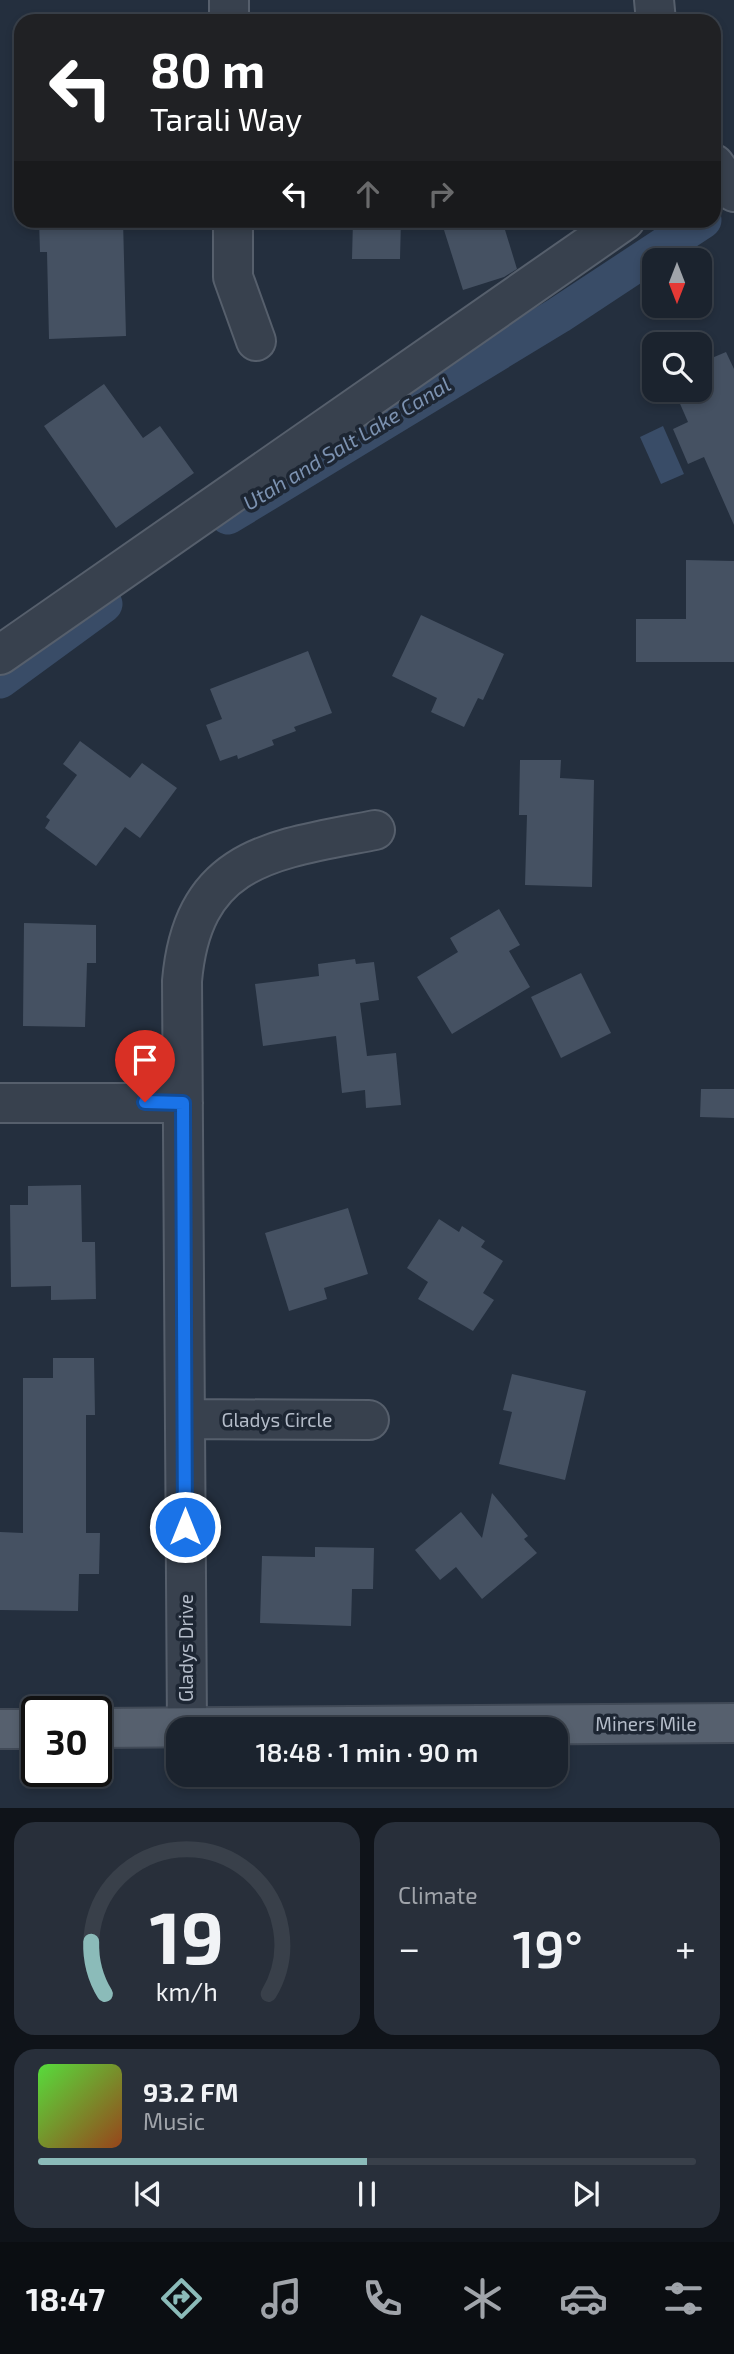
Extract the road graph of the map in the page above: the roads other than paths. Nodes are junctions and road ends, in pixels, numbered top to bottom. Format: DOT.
graph roads {
  1 [pos="734,147"];
  2 [pos="723,175"];
  3 [pos="233,228"];
  4 [pos="614,228"];
  5 [pos="256,341"];
  6 [pos="0,655"];
  7 [pos="375,830"];
  8 [pos="0,1103"];
  9 [pos="183,1103"];
  10 [pos="185,1419"];
  11 [pos="369,1420"];
  12 [pos="187,1717"];
  13 [pos="734,1723"];
  14 [pos="568,1724"];
  15 [pos="166,1727"];
  16 [pos="112,1728"];
  17 [pos="0,1729"];
  18 [pos="21,1729"];
  1 -- 2 [label="street"];
  3 -- 5 [label="street"];
  4 -- 6 [label="street"];
  7 -- 9 [label="street, Gladys Drive"];
  8 -- 9 [label="street"];
  9 -- 10 [label="street, Gladys Drive"];
  10 -- 11 [label="street, Gladys Circle"];
  10 -- 12 [label="street, Gladys Drive"];
  13 -- 14 [label="main road, Miners Mile"];
  15 -- 16 [label="main road, Miners Mile"];
  17 -- 18 [label="main road"];
}
